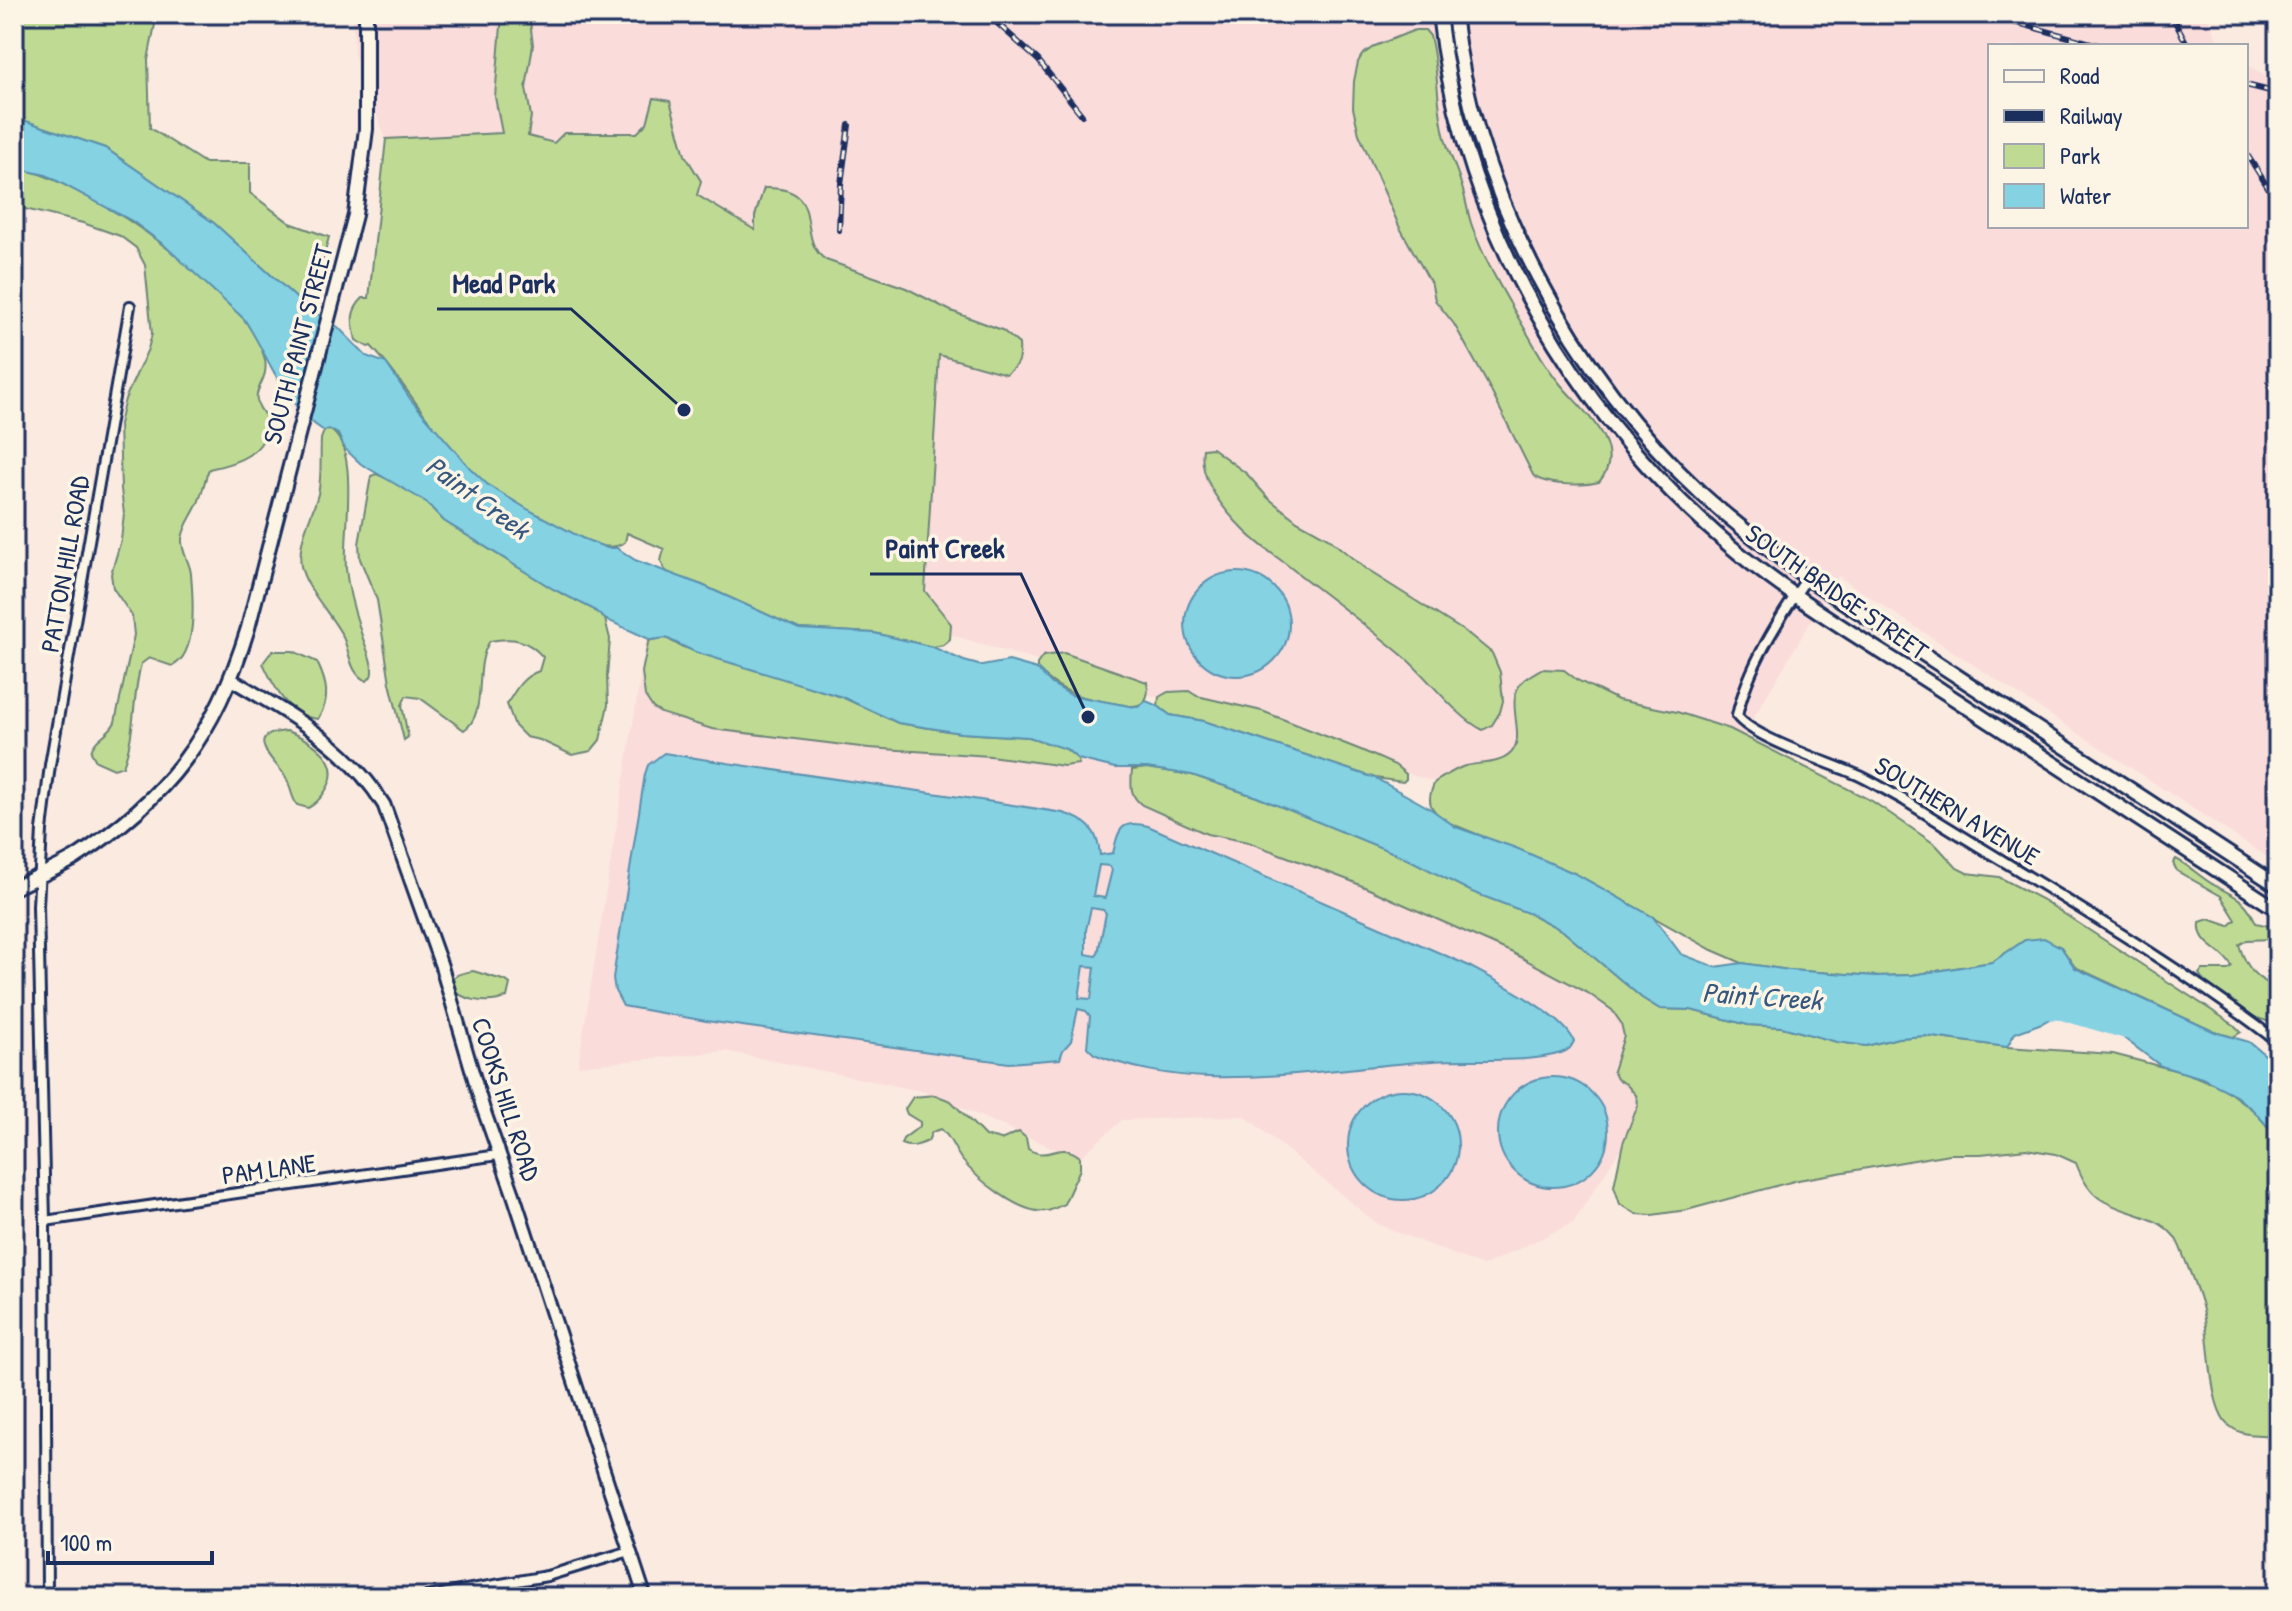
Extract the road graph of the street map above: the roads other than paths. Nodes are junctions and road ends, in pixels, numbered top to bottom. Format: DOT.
graph roads {
  1 [pos="366,14"];
  2 [pos="1439,14"];
  3 [pos="1454,14"];
  4 [pos="130,306"];
  5 [pos="1807,578"];
  6 [pos="1795,596"];
  7 [pos="232,680"];
  8 [pos="41,874"];
  9 [pos="2278,886"];
  10 [pos="14,888"];
  11 [pos="2278,910"];
  12 [pos="2278,1042"];
  13 [pos="498,1155"];
  14 [pos="45,1221"];
  15 [pos="630,1551"];
  16 [pos="47,1597"];
  17 [pos="425,1597"];
  18 [pos="645,1597"];
  1 -- 7 [label="main road, SOUTH PAINT STREET"];
  2 -- 6 [label="main road, SOUTH BRIDGE STREET"];
  3 -- 5 [label="main road, SOUTH BRIDGE STREET"];
  4 -- 8 [label="street, PATTON HILL ROAD"];
  5 -- 6 [label="street, SOUTHERN AVENUE"];
  5 -- 9 [label="main road, SOUTH BRIDGE STREET"];
  6 -- 11 [label="main road, SOUTH BRIDGE STREET"];
  6 -- 12 [label="street, SOUTHERN AVENUE"];
  7 -- 8 [label="main road, SOUTH PAINT STREET"];
  7 -- 13 [label="street, COOKS HILL ROAD"];
  8 -- 10 [label="main road, SOUTH PAINT STREET"];
  8 -- 14 [label="street, PATTON HILL ROAD"];
  13 -- 14 [label="street, PAM LANE"];
  13 -- 15 [label="street, COOKS HILL ROAD"];
  14 -- 16 [label="street, PATTON HILL ROAD"];
  15 -- 17 [label="street"];
  15 -- 18 [label="street, COOKS HILL ROAD"];
}
